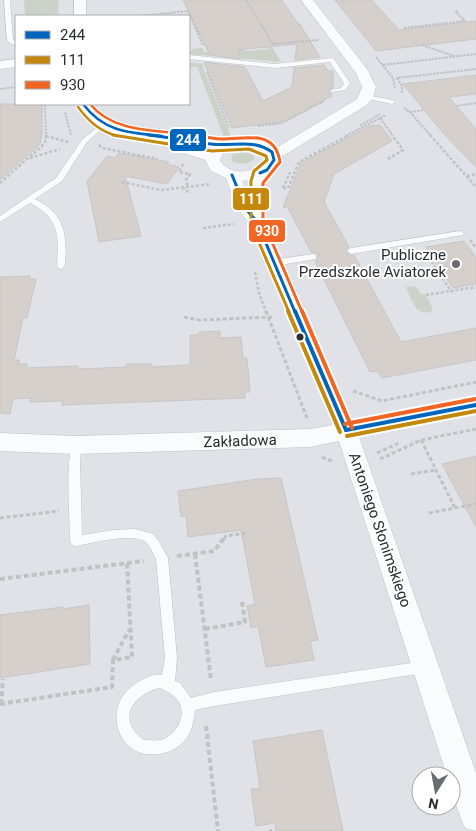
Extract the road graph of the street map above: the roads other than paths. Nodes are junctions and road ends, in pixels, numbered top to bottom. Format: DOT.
graph roads {
  1 [pos="7,0"];
  2 [pos="80,0"];
  3 [pos="307,0"];
  4 [pos="3,11"];
  5 [pos="80,15"];
  6 [pos="15,44"];
  7 [pos="190,57"];
  8 [pos="345,58"];
  9 [pos="332,60"];
  10 [pos="15,63"];
  11 [pos="0,65"];
  12 [pos="332,91"];
  13 [pos="366,97"];
  14 [pos="396,104"];
  15 [pos="84,105"];
  16 [pos="103,125"];
  17 [pos="314,130"];
  18 [pos="145,135"];
  19 [pos="260,144"];
  20 [pos="224,145"];
  21 [pos="274,155"];
  22 [pos="212,156"];
  23 [pos="260,173"];
  24 [pos="232,175"];
  25 [pos="30,200"];
  26 [pos="0,220"];
  27 [pos="257,222"];
  28 [pos="460,233"];
  29 [pos="351,251"];
  30 [pos="313,257"];
  31 [pos="274,263"];
  32 [pos="62,266"];
  33 [pos="476,405"];
  34 [pos="346,430"];
  35 [pos="0,442"];
  36 [pos="78,445"];
  37 [pos="426,666"];
  38 [pos="168,683"];
  39 [pos="188,705"];
  40 [pos="476,817"];
  1 -- 4 [label="lane"];
  2 -- 5 [label="street"];
  3 -- 8 [label="street"];
  4 -- 6 [label="lane"];
  7 -- 9 [label="lane"];
  8 -- 9 [label="lane"];
  8 -- 13 [label="street"];
  9 -- 12 [label="lane"];
  10 -- 11 [label="street"];
  13 -- 14 [label="lane"];
  13 -- 17 [label="street"];
  15 -- 16 [label="street"];
  16 -- 18 [label="street"];
  16 -- 25 [label="lane"];
  17 -- 19 [label="street"];
  17 -- 21 [label="street"];
  18 -- 20 [label="street"];
  18 -- 22 [label="street"];
  19 -- 20 [label="street"];
  19 -- 21 [label="street"];
  20 -- 22 [label="street"];
  21 -- 23 [label="street"];
  22 -- 24 [label="street"];
  23 -- 24 [label="street"];
  23 -- 27 [label="street, Antoniego Słonimskiego"];
  24 -- 27 [label="street, Antoniego Słonimskiego"];
  25 -- 26 [label="lane"];
  25 -- 32 [label="lane"];
  27 -- 31 [label="street, Antoniego Słonimskiego"];
  28 -- 29 [label="lane"];
  30 -- 31 [label="lane"];
  31 -- 34 [label="street, Antoniego Słonimskiego"];
  33 -- 34 [label="street, Zakładowa"];
  34 -- 36 [label="street, Zakładowa"];
  34 -- 37 [label="street, Antoniego Słonimskiego"];
  35 -- 36 [label="street, Zakładowa"];
  36 -- 38 [label="lane"];
  37 -- 39 [label="lane"];
  37 -- 40 [label="street, Antoniego Słonimskiego"];
  38 -- 39 [label="lane"];
  38 -- 39 [label="lane"];
}
